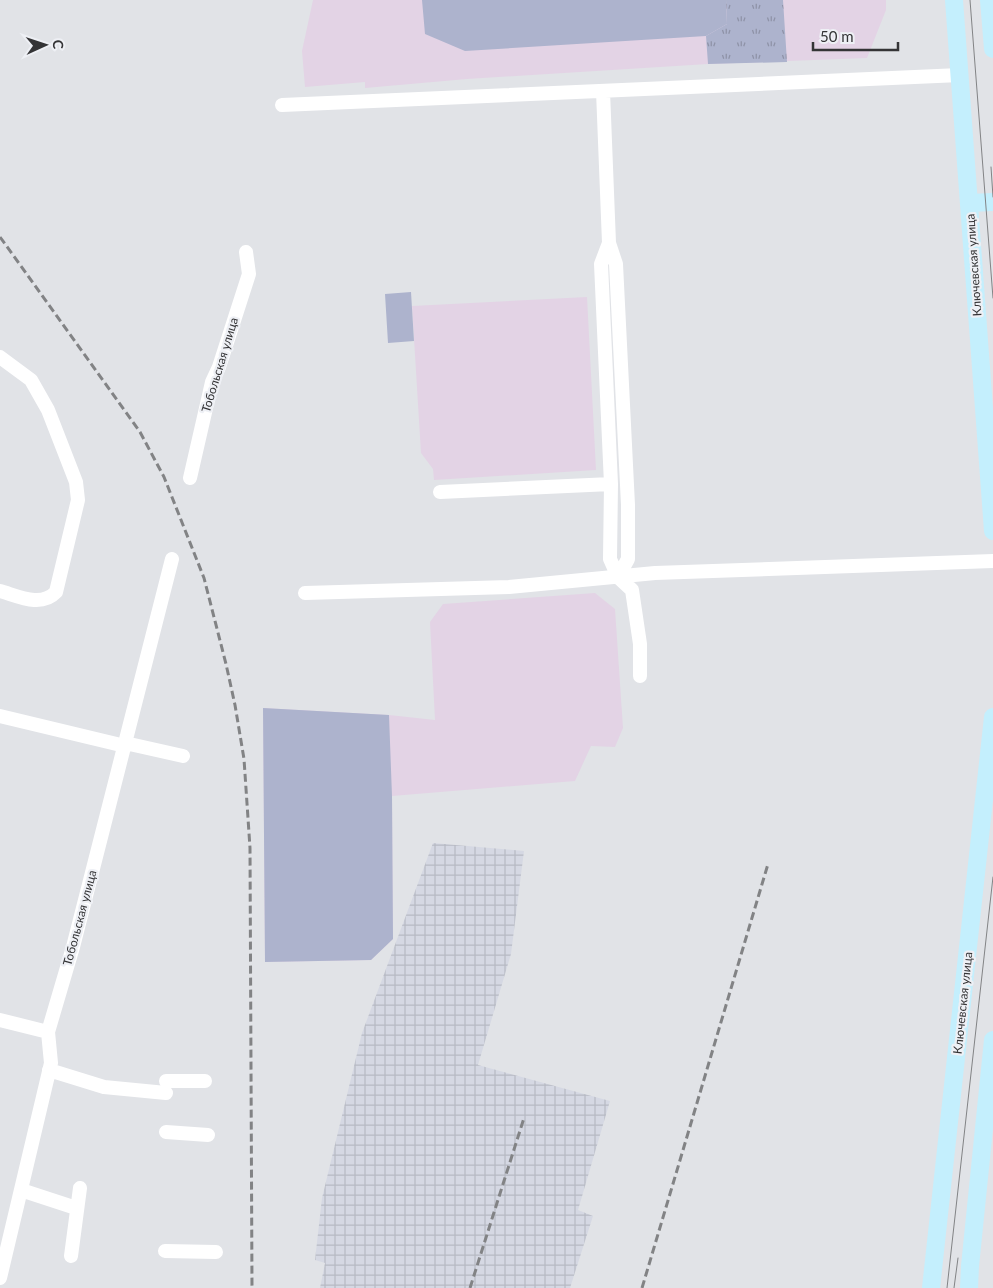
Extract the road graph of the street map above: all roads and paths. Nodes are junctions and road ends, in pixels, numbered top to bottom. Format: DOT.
graph roads {
  1 [pos="954,0"];
  2 [pos="989,0"];
  3 [pos="993,49"];
  4 [pos="960,75"];
  5 [pos="603,91"];
  6 [pos="282,105"];
  7 [pos="993,202"];
  8 [pos="969,204"];
  9 [pos="609,243"];
  10 [pos="246,252"];
  11 [pos="0,357"];
  12 [pos="622,384"];
  13 [pos="606,385"];
  14 [pos="190,478"];
  15 [pos="611,484"];
  16 [pos="440,492"];
  17 [pos="993,531"];
  18 [pos="172,559"];
  19 [pos="993,561"];
  20 [pos="618,577"];
  21 [pos="0,592"];
  22 [pos="305,593"];
  23 [pos="640,676"];
  24 [pos="0,716"];
  25 [pos="993,717"];
  26 [pos="125,744"];
  27 [pos="183,756"];
  28 [pos="0,1020"];
  29 [pos="48,1032"];
  30 [pos="993,1040"];
  31 [pos="50,1070"];
  32 [pos="205,1081"];
  33 [pos="166,1132"];
  34 [pos="208,1135"];
  35 [pos="80,1188"];
  36 [pos="21,1190"];
  37 [pos="76,1208"];
  38 [pos="166,1251"];
  39 [pos="216,1252"];
  40 [pos="71,1256"];
  41 [pos="0,1278"];
  42 [pos="932,1288"];
  43 [pos="969,1288"];
  1 -- 4 [label="main road, Ключевская улица"];
  2 -- 3 [label="main road"];
  4 -- 5 [label="street"];
  4 -- 8 [label="main road, Ключевская улица"];
  5 -- 6 [label="street"];
  5 -- 9 [label="street"];
  7 -- 8 [label="main road"];
  8 -- 17 [label="main road, Ключевская улица"];
  9 -- 12 [label="street"];
  9 -- 13 [label="street"];
  10 -- 14 [label="street, Тобольская улица"];
  11 -- 21 [label="street"];
  12 -- 13 [label="street"];
  12 -- 20 [label="street"];
  13 -- 15 [label="street"];
  15 -- 16 [label="street"];
  15 -- 20 [label="street"];
  18 -- 26 [label="street, Тобольская улица"];
  19 -- 20 [label="street"];
  20 -- 22 [label="street"];
  20 -- 23 [label="street"];
  24 -- 26 [label="street"];
  25 -- 42 [label="main road, Ключевская улица"];
  26 -- 27 [label="street"];
  26 -- 29 [label="street, Тобольская улица"];
  28 -- 29 [label="street"];
  29 -- 31 [label="street, Тобольская улица"];
  30 -- 43 [label="main road"];
  31 -- 32 [label="street"];
  31 -- 36 [label="street, Тобольская улица"];
  33 -- 34 [label="street"];
  35 -- 37 [label="street"];
  36 -- 37 [label="street"];
  36 -- 41 [label="street, Тобольская улица"];
  37 -- 40 [label="street"];
  38 -- 39 [label="street"];
}
